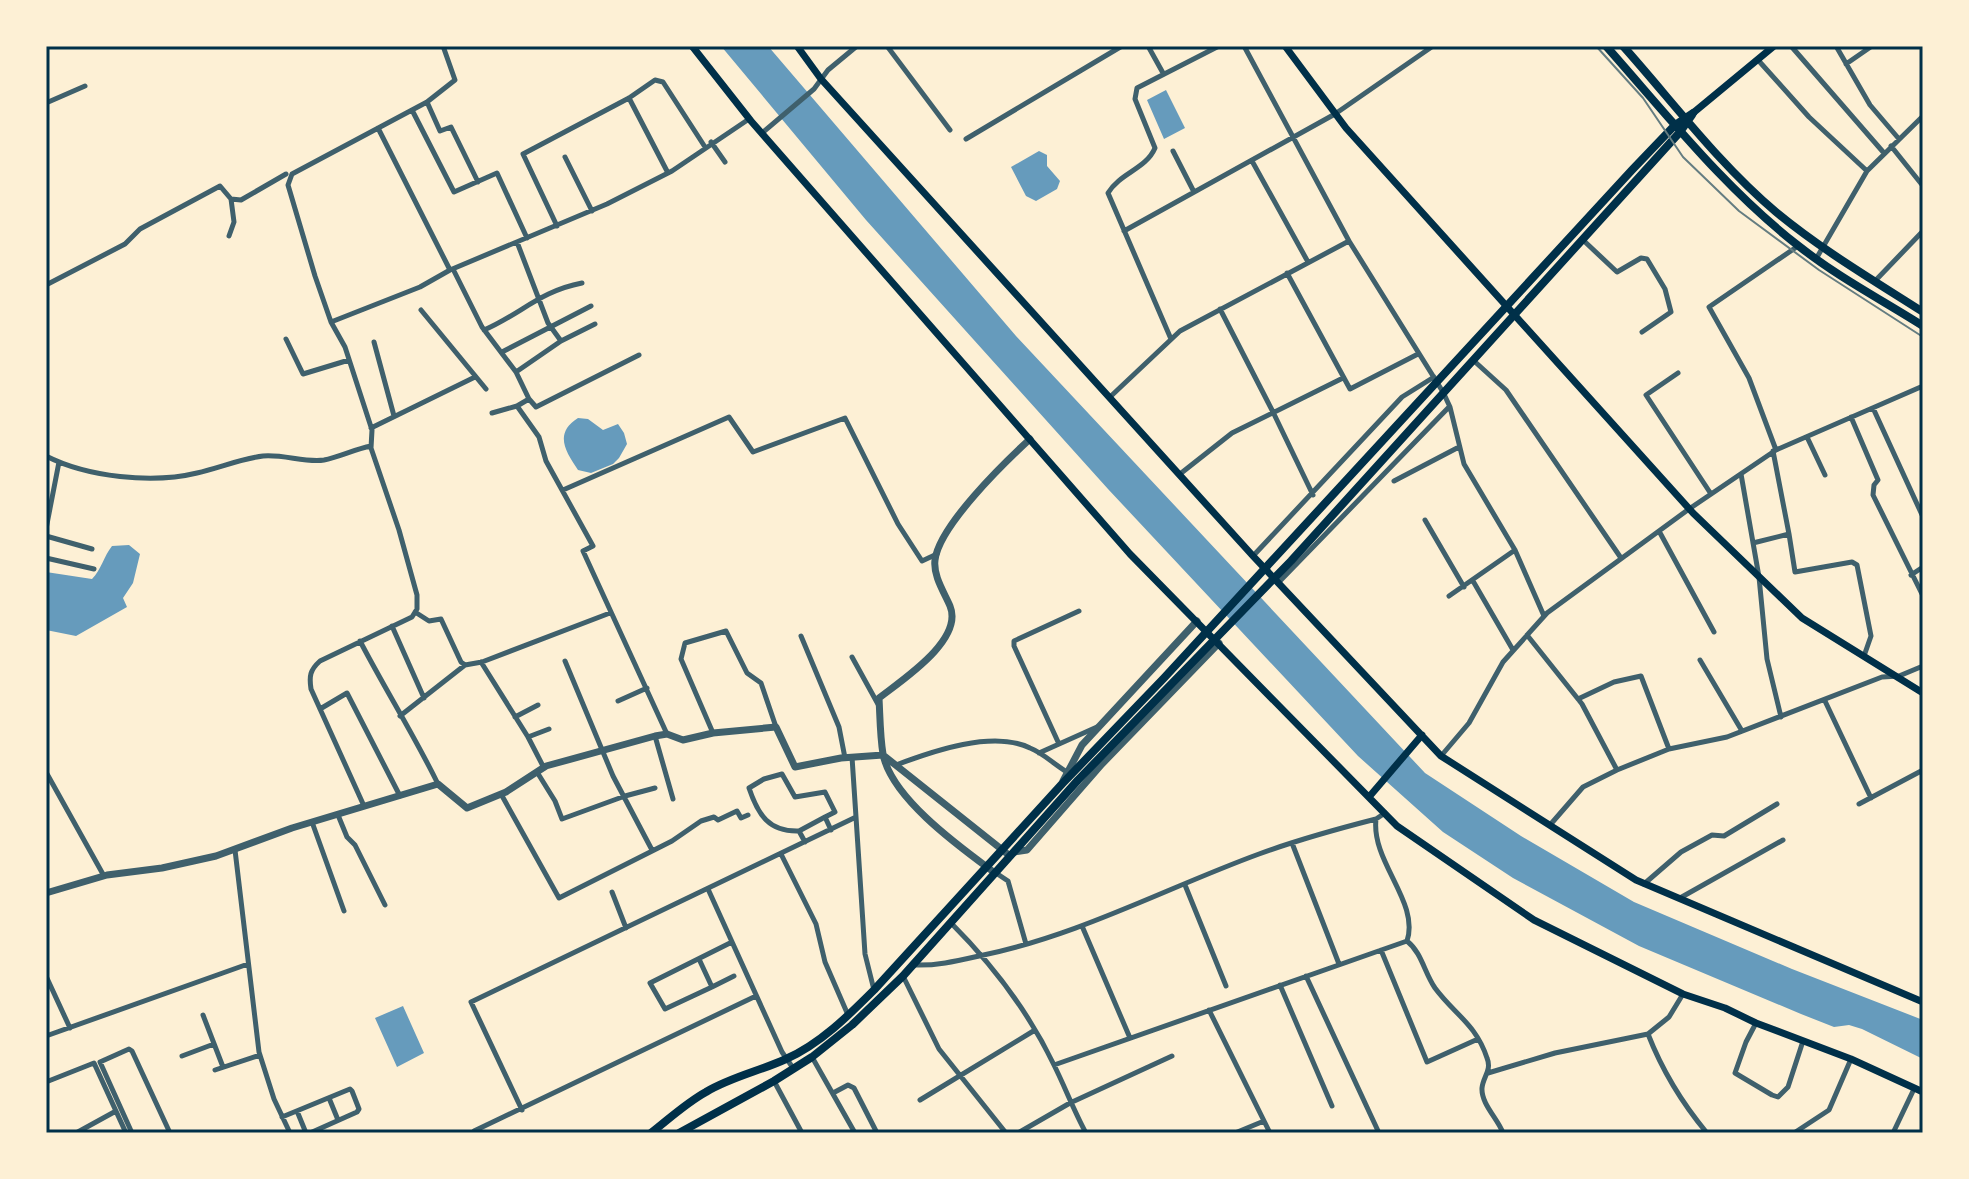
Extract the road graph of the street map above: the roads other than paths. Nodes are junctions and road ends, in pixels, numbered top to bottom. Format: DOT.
graph roads {
  1 [pos="443,46"];
  2 [pos="692,46"];
  3 [pos="797,46"];
  4 [pos="857,46"];
  5 [pos="887,46"];
  6 [pos="1122,46"];
  7 [pos="1148,46"];
  8 [pos="1219,46"];
  9 [pos="1244,46"];
  10 [pos="1286,46"];
  11 [pos="1433,46"];
  12 [pos="1606,46"];
  13 [pos="1623,46"];
  14 [pos="1774,46"];
  15 [pos="1791,46"];
  16 [pos="1836,46"];
  17 [pos="1872,46"];
  18 [pos="1758,60"];
  19 [pos="1846,64"];
  20 [pos="1163,73"];
  21 [pos="821,79"];
  22 [pos="85,86"];
  23 [pos="629,98"];
  24 [pos="427,102"];
  25 [pos="46,103"];
  26 [pos="412,110"];
  27 [pos="1693,113"];
  28 [pos="1335,114"];
  29 [pos="1923,116"];
  30 [pos="749,119"];
  31 [pos="1685,121"];
  32 [pos="378,128"];
  33 [pos="1677,128"];
  34 [pos="950,130"];
  35 [pos="762,133"];
  36 [pos="966,139"];
  37 [pos="1293,139"];
  38 [pos="1899,139"];
  39 [pos="708,145"];
  40 [pos="1891,146"];
  41 [pos="1173,151"];
  42 [pos="1884,153"];
  43 [pos="565,157"];
  44 [pos="1252,161"];
  45 [pos="725,162"];
  46 [pos="1867,171"];
  47 [pos="1923,172"];
  48 [pos="668,173"];
  49 [pos="286,174"];
  50 [pos="1917,177"];
  51 [pos="478,182"];
  52 [pos="1923,186"];
  53 [pos="1194,192"];
  54 [pos="231,199"];
  55 [pos="592,211"];
  56 [pos="557,226"];
  57 [pos="1124,231"];
  58 [pos="1923,231"];
  59 [pos="229,236"];
  60 [pos="527,238"];
  61 [pos="1583,240"];
  62 [pos="1349,241"];
  63 [pos="517,242"];
  64 [pos="1798,246"];
  65 [pos="1822,248"];
  66 [pos="1816,259"];
  67 [pos="1308,263"];
  68 [pos="452,270"];
  69 [pos="1287,273"];
  70 [pos="1875,281"];
  71 [pos="582,283"];
  72 [pos="46,285"];
  73 [pos="537,298"];
  74 [pos="591,306"];
  75 [pos="1220,309"];
  76 [pos="421,310"];
  77 [pos="1510,312"];
  78 [pos="1923,312"];
  79 [pos="331,322"];
  80 [pos="595,324"];
  81 [pos="552,326"];
  82 [pos="1923,326"];
  83 [pos="484,330"];
  84 [pos="1642,332"];
  85 [pos="286,339"];
  86 [pos="1171,339"];
  87 [pos="561,341"];
  88 [pos="374,342"];
  89 [pos="502,352"];
  90 [pos="1418,354"];
  91 [pos="639,355"];
  92 [pos="349,360"];
  93 [pos="1473,360"];
  94 [pos="516,372"];
  95 [pos="1678,373"];
  96 [pos="475,377"];
  97 [pos="1343,378"];
  98 [pos="1436,379"];
  99 [pos="1923,386"];
  100 [pos="486,389"];
  101 [pos="1443,392"];
  102 [pos="1110,397"];
  103 [pos="529,399"];
  104 [pos="517,406"];
  105 [pos="1450,407"];
  106 [pos="1873,408"];
  107 [pos="1273,412"];
  108 [pos="492,413"];
  109 [pos="394,416"];
  110 [pos="1851,417"];
  111 [pos="371,428"];
  112 [pos="1806,436"];
  113 [pos="1030,439"];
  114 [pos="371,446"];
  115 [pos="1459,447"];
  116 [pos="1774,450"];
  117 [pos="46,456"];
  118 [pos="59,462"];
  119 [pos="1741,473"];
  120 [pos="1180,474"];
  121 [pos="1825,475"];
  122 [pos="1394,481"];
  123 [pos="563,490"];
  124 [pos="1711,494"];
  125 [pos="1313,495"];
  126 [pos="1689,509"];
  127 [pos="1923,517"];
  128 [pos="1425,520"];
  129 [pos="46,529"];
  130 [pos="1658,531"];
  131 [pos="1789,534"];
  132 [pos="46,536"];
  133 [pos="1753,543"];
  134 [pos="92,549"];
  135 [pos="1515,550"];
  136 [pos="937,554"];
  137 [pos="1253,556"];
  138 [pos="46,558"];
  139 [pos="1621,558"];
  140 [pos="1923,567"];
  141 [pos="94,569"];
  142 [pos="1911,575"];
  143 [pos="1759,577"];
  144 [pos="1473,581"];
  145 [pos="1279,582"];
  146 [pos="1464,587"];
  147 [pos="1449,596"];
  148 [pos="1923,596"];
  149 [pos="1079,611"];
  150 [pos="415,612"];
  151 [pos="610,613"];
  152 [pos="1544,616"];
  153 [pos="1197,621"];
  154 [pos="392,626"];
  155 [pos="1714,632"];
  156 [pos="1527,635"];
  157 [pos="801,636"];
  158 [pos="360,641"];
  159 [pos="1219,643"];
  160 [pos="1513,650"];
  161 [pos="852,657"];
  162 [pos="1863,657"];
  163 [pos="1700,660"];
  164 [pos="565,661"];
  165 [pos="481,662"];
  166 [pos="465,665"];
  167 [pos="1923,666"];
  168 [pos="1899,676"];
  169 [pos="647,688"];
  170 [pos="1923,693"];
  171 [pos="424,698"];
  172 [pos="1578,699"];
  173 [pos="618,701"];
  174 [pos="1825,701"];
  175 [pos="538,705"];
  176 [pos="880,708"];
  177 [pos="320,709"];
  178 [pos="400,716"];
  179 [pos="515,717"];
  180 [pos="1781,717"];
  181 [pos="1101,725"];
  182 [pos="776,727"];
  183 [pos="549,729"];
  184 [pos="1742,731"];
  185 [pos="713,733"];
  186 [pos="667,734"];
  187 [pos="655,736"];
  188 [pos="528,737"];
  189 [pos="1420,738"];
  190 [pos="1059,744"];
  191 [pos="1669,749"];
  192 [pos="602,751"];
  193 [pos="1039,753"];
  194 [pos="883,755"];
  195 [pos="1441,756"];
  196 [pos="849,758"];
  197 [pos="896,765"];
  198 [pos="540,770"];
  199 [pos="1617,770"];
  200 [pos="1923,770"];
  201 [pos="46,772"];
  202 [pos="1072,775"];
  203 [pos="438,784"];
  204 [pos="655,788"];
  205 [pos="501,794"];
  206 [pos="1371,795"];
  207 [pos="400,796"];
  208 [pos="625,796"];
  209 [pos="1871,798"];
  210 [pos="673,799"];
  211 [pos="1777,804"];
  212 [pos="1859,804"];
  213 [pos="364,807"];
  214 [pos="1385,813"];
  215 [pos="338,815"];
  216 [pos="748,815"];
  217 [pos="825,817"];
  218 [pos="856,817"];
  219 [pos="1376,819"];
  220 [pos="312,822"];
  221 [pos="1550,825"];
  222 [pos="831,830"];
  223 [pos="799,831"];
  224 [pos="1783,840"];
  225 [pos="805,842"];
  226 [pos="1292,843"];
  227 [pos="235,850"];
  228 [pos="652,850"];
  229 [pos="1002,850"];
  230 [pos="781,854"];
  231 [pos="1012,854"];
  232 [pos="987,867"];
  233 [pos="996,873"];
  234 [pos="104,876"];
  235 [pos="1644,884"];
  236 [pos="1185,885"];
  237 [pos="708,889"];
  238 [pos="612,892"];
  239 [pos="46,893"];
  240 [pos="1679,898"];
  241 [pos="385,905"];
  242 [pos="344,911"];
  243 [pos="950,922"];
  244 [pos="1082,926"];
  245 [pos="626,928"];
  246 [pos="1407,941"];
  247 [pos="732,942"];
  248 [pos="1026,944"];
  249 [pos="1381,950"];
  250 [pos="983,955"];
  251 [pos="699,959"];
  252 [pos="248,964"];
  253 [pos="1339,964"];
  254 [pos="913,965"];
  255 [pos="46,976"];
  256 [pos="734,976"];
  257 [pos="903,976"];
  258 [pos="1306,976"];
  259 [pos="1280,985"];
  260 [pos="1226,986"];
  261 [pos="712,987"];
  262 [pos="874,990"];
  263 [pos="1683,994"];
  264 [pos="756,996"];
  265 [pos="1923,1002"];
  266 [pos="1209,1010"];
  267 [pos="203,1015"];
  268 [pos="848,1016"];
  269 [pos="1756,1023"];
  270 [pos="70,1028"];
  271 [pos="1035,1030"];
  272 [pos="1648,1034"];
  273 [pos="46,1036"];
  274 [pos="1130,1038"];
  275 [pos="1478,1039"];
  276 [pos="1804,1040"];
  277 [pos="214,1044"];
  278 [pos="260,1055"];
  279 [pos="182,1056"];
  280 [pos="1172,1056"];
  281 [pos="812,1057"];
  282 [pos="787,1059"];
  283 [pos="1851,1059"];
  284 [pos="1054,1065"];
  285 [pos="223,1067"];
  286 [pos="794,1069"];
  287 [pos="215,1070"];
  288 [pos="1488,1073"];
  289 [pos="960,1077"];
  290 [pos="774,1081"];
  291 [pos="46,1082"];
  292 [pos="1914,1089"];
  293 [pos="1923,1092"];
  294 [pos="833,1093"];
  295 [pos="329,1098"];
  296 [pos="920,1100"];
  297 [pos="1070,1103"];
  298 [pos="1332,1106"];
  299 [pos="522,1110"];
  300 [pos="116,1111"];
  301 [pos="297,1111"];
  302 [pos="282,1117"];
  303 [pos="338,1120"];
  304 [pos="1264,1121"];
  305 [pos="76,1133"];
  306 [pos="126,1133"];
  307 [pos="132,1133"];
  308 [pos="170,1133"];
  309 [pos="290,1133"];
  310 [pos="308,1133"];
  311 [pos="474,1133"];
  312 [pos="651,1133"];
  313 [pos="679,1133"];
  314 [pos="802,1133"];
  315 [pos="855,1133"];
  316 [pos="877,1133"];
  317 [pos="1006,1133"];
  318 [pos="1018,1133"];
  319 [pos="1086,1133"];
  320 [pos="1235,1133"];
  321 [pos="1270,1133"];
  322 [pos="1379,1133"];
  323 [pos="1503,1133"];
  324 [pos="1707,1133"];
  325 [pos="1794,1133"];
  326 [pos="1893,1133"];
  1 -- 24 [label="street"];
  2 -- 30 [label="main road"];
  3 -- 21 [label="main road"];
  4 -- 21 [label="street"];
  5 -- 34 [label="street"];
  6 -- 36 [label="street"];
  7 -- 20 [label="street"];
  8 -- 20 [label="street"];
  9 -- 37 [label="street"];
  10 -- 28 [label="main road"];
  11 -- 28 [label="street"];
  12 -- 33 [label="main road"];
  13 -- 31 [label="main road"];
  14 -- 18 [label="main road"];
  15 -- 42 [label="street"];
  16 -- 19 [label="street"];
  17 -- 19 [label="street"];
  18 -- 27 [label="main road"];
  18 -- 46 [label="street"];
  19 -- 38 [label="street"];
  20 -- 57 [label="street"];
  21 -- 35 [label="street"];
  21 -- 102 [label="main road"];
  22 -- 25 [label="street"];
  23 -- 39 [label="street"];
  23 -- 48 [label="street"];
  23 -- 56 [label="street"];
  24 -- 26 [label="street"];
  24 -- 51 [label="street"];
  26 -- 32 [label="street"];
  26 -- 51 [label="street"];
  27 -- 31 [label="main road"];
  28 -- 37 [label="street"];
  28 -- 77 [label="main road"];
  29 -- 38 [label="street"];
  30 -- 35 [label="main road"];
  30 -- 39 [label="street"];
  31 -- 33 [label="main road"];
  31 -- 65 [label="main road"];
  32 -- 68 [label="street"];
  32 -- 79 [label="street"];
  33 -- 61 [label="main road"];
  33 -- 64 [label="main road"];
  33 -- 77 [label="main road"];
  35 -- 113 [label="main road"];
  37 -- 44 [label="street"];
  37 -- 62 [label="street"];
  38 -- 40 [label="street"];
  39 -- 45 [label="street"];
  39 -- 48 [label="street"];
  40 -- 42 [label="street"];
  40 -- 50 [label="street"];
  41 -- 53 [label="street"];
  42 -- 46 [label="street"];
  43 -- 55 [label="street"];
  44 -- 53 [label="street"];
  44 -- 67 [label="street"];
  46 -- 65 [label="street"];
  47 -- 50 [label="street"];
  48 -- 55 [label="street"];
  49 -- 54 [label="street"];
  50 -- 52 [label="street"];
  51 -- 60 [label="street"];
  53 -- 57 [label="street"];
  54 -- 59 [label="street"];
  54 -- 72 [label="street"];
  55 -- 56 [label="street"];
  56 -- 60 [label="street"];
  57 -- 86 [label="street"];
  58 -- 70 [label="street"];
  60 -- 63 [label="street"];
  61 -- 77 [label="main road"];
  61 -- 84 [label="street"];
  62 -- 67 [label="street"];
  62 -- 90 [label="street"];
  63 -- 68 [label="street"];
  63 -- 73 [label="street"];
  64 -- 66 [label="main road"];
  64 -- 116 [label="street"];
  65 -- 66 [label="street"];
  65 -- 70 [label="main road"];
  66 -- 82 [label="main road"];
  67 -- 69 [label="street"];
  68 -- 79 [label="street"];
  68 -- 83 [label="street"];
  69 -- 75 [label="street"];
  69 -- 97 [label="street"];
  70 -- 78 [label="main road"];
  71 -- 73 [label="street"];
  73 -- 81 [label="street"];
  73 -- 83 [label="street"];
  74 -- 81 [label="street"];
  75 -- 86 [label="street"];
  75 -- 107 [label="street"];
  76 -- 96 [label="street"];
  77 -- 93 [label="main road"];
  77 -- 98 [label="main road"];
  77 -- 126 [label="main road"];
  79 -- 92 [label="street"];
  80 -- 87 [label="street"];
  81 -- 87 [label="street"];
  81 -- 89 [label="street"];
  83 -- 89 [label="street"];
  85 -- 92 [label="street"];
  86 -- 102 [label="street"];
  87 -- 94 [label="street"];
  88 -- 109 [label="street"];
  89 -- 94 [label="street"];
  90 -- 97 [label="street"];
  90 -- 98 [label="street"];
  91 -- 103 [label="street"];
  92 -- 111 [label="street"];
  93 -- 101 [label="main road"];
  93 -- 139 [label="street"];
  94 -- 103 [label="street"];
  95 -- 124 [label="street"];
  96 -- 100 [label="street"];
  96 -- 109 [label="street"];
  97 -- 107 [label="street"];
  98 -- 101 [label="street"];
  98 -- 125 [label="street"];
  98 -- 202 [label="main road"];
  99 -- 106 [label="street"];
  101 -- 105 [label="street"];
  101 -- 202 [label="main road"];
  102 -- 120 [label="main road"];
  103 -- 104 [label="street"];
  104 -- 108 [label="street"];
  104 -- 123 [label="street"];
  105 -- 115 [label="street"];
  105 -- 145 [label="street"];
  106 -- 110 [label="street"];
  106 -- 127 [label="street"];
  107 -- 120 [label="street"];
  107 -- 125 [label="street"];
  109 -- 111 [label="street"];
  110 -- 112 [label="street"];
  110 -- 142 [label="street"];
  111 -- 114 [label="street"];
  112 -- 116 [label="street"];
  112 -- 121 [label="street"];
  113 -- 136 [label="street"];
  113 -- 153 [label="main road"];
  114 -- 118 [label="street"];
  114 -- 150 [label="street"];
  115 -- 122 [label="street"];
  115 -- 135 [label="street"];
  116 -- 119 [label="street"];
  116 -- 131 [label="street"];
  117 -- 118 [label="street"];
  118 -- 129 [label="street"];
  119 -- 124 [label="street"];
  119 -- 133 [label="street"];
  120 -- 137 [label="main road"];
  123 -- 136 [label="street"];
  123 -- 151 [label="street"];
  124 -- 126 [label="street"];
  125 -- 137 [label="street"];
  126 -- 130 [label="street"];
  126 -- 143 [label="main road"];
  128 -- 146 [label="street"];
  130 -- 139 [label="street"];
  130 -- 155 [label="street"];
  131 -- 133 [label="street"];
  131 -- 162 [label="street"];
  132 -- 134 [label="street"];
  133 -- 143 [label="street"];
  135 -- 144 [label="street"];
  135 -- 152 [label="street"];
  136 -- 176 [label="street"];
  137 -- 145 [label="main road"];
  138 -- 141 [label="street"];
  139 -- 152 [label="street"];
  140 -- 142 [label="street"];
  142 -- 148 [label="street"];
  143 -- 162 [label="main road"];
  143 -- 180 [label="street"];
  144 -- 146 [label="street"];
  144 -- 160 [label="street"];
  145 -- 189 [label="main road"];
  146 -- 147 [label="street"];
  149 -- 190 [label="street"];
  150 -- 154 [label="street"];
  150 -- 166 [label="street"];
  151 -- 165 [label="street"];
  151 -- 169 [label="street"];
  152 -- 156 [label="street"];
  153 -- 159 [label="main road"];
  153 -- 181 [label="street"];
  154 -- 158 [label="street"];
  154 -- 171 [label="street"];
  156 -- 160 [label="street"];
  156 -- 172 [label="street"];
  157 -- 196 [label="street"];
  158 -- 177 [label="street"];
  158 -- 178 [label="street"];
  159 -- 206 [label="main road"];
  159 -- 231 [label="street"];
  160 -- 195 [label="street"];
  161 -- 176 [label="street"];
  162 -- 168 [label="main road"];
  163 -- 184 [label="street"];
  164 -- 192 [label="street"];
  165 -- 166 [label="street"];
  165 -- 179 [label="street"];
  166 -- 171 [label="street"];
  167 -- 168 [label="street"];
  168 -- 170 [label="main road"];
  168 -- 174 [label="street"];
  169 -- 173 [label="street"];
  169 -- 186 [label="street"];
  171 -- 178 [label="street"];
  172 -- 191 [label="street"];
  172 -- 199 [label="street"];
  174 -- 180 [label="street"];
  174 -- 209 [label="street"];
  175 -- 179 [label="street"];
  176 -- 194 [label="street"];
  177 -- 207 [label="street"];
  177 -- 213 [label="street"];
  178 -- 203 [label="street"];
  179 -- 188 [label="street"];
  180 -- 184 [label="street"];
  181 -- 190 [label="street"];
  181 -- 202 [label="street"];
  182 -- 185 [label="street"];
  182 -- 185 [label="street"];
  182 -- 196 [label="street"];
  183 -- 188 [label="street"];
  184 -- 191 [label="street"];
  185 -- 186 [label="street"];
  186 -- 187 [label="street"];
  187 -- 192 [label="street"];
  187 -- 210 [label="street"];
  188 -- 198 [label="street"];
  189 -- 195 [label="main road"];
  189 -- 206 [label="main road"];
  190 -- 193 [label="street"];
  191 -- 199 [label="street"];
  192 -- 198 [label="street"];
  192 -- 208 [label="street"];
  193 -- 197 [label="street"];
  193 -- 202 [label="street"];
  194 -- 196 [label="street"];
  194 -- 197 [label="street"];
  194 -- 232 [label="street"];
  195 -- 221 [label="main road"];
  196 -- 218 [label="street"];
  197 -- 229 [label="street"];
  198 -- 205 [label="street"];
  198 -- 208 [label="street"];
  199 -- 221 [label="street"];
  200 -- 209 [label="street"];
  201 -- 234 [label="street"];
  202 -- 229 [label="main road"];
  202 -- 231 [label="main road"];
  203 -- 205 [label="street"];
  203 -- 207 [label="street"];
  204 -- 208 [label="street"];
  205 -- 228 [label="street"];
  206 -- 214 [label="main road"];
  207 -- 213 [label="street"];
  208 -- 228 [label="street"];
  209 -- 212 [label="street"];
  211 -- 235 [label="street"];
  213 -- 215 [label="street"];
  214 -- 219 [label="street"];
  214 -- 263 [label="main road"];
  215 -- 220 [label="street"];
  215 -- 241 [label="street"];
  216 -- 228 [label="street"];
  217 -- 222 [label="street"];
  217 -- 223 [label="street"];
  217 -- 223 [label="street"];
  218 -- 222 [label="street"];
  218 -- 262 [label="street"];
  219 -- 226 [label="street"];
  219 -- 246 [label="street"];
  220 -- 227 [label="street"];
  220 -- 242 [label="street"];
  221 -- 235 [label="main road"];
  222 -- 225 [label="street"];
  223 -- 225 [label="street"];
  224 -- 240 [label="street"];
  225 -- 230 [label="street"];
  226 -- 236 [label="street"];
  226 -- 253 [label="street"];
  227 -- 234 [label="street"];
  227 -- 252 [label="street"];
  229 -- 231 [label="street"];
  229 -- 232 [label="main road"];
  230 -- 237 [label="street"];
  230 -- 268 [label="street"];
  231 -- 233 [label="main road"];
  232 -- 233 [label="street"];
  232 -- 262 [label="main road"];
  233 -- 243 [label="main road"];
  233 -- 248 [label="street"];
  234 -- 239 [label="street"];
  235 -- 240 [label="main road"];
  236 -- 244 [label="street"];
  236 -- 260 [label="street"];
  237 -- 245 [label="street"];
  237 -- 247 [label="street"];
  238 -- 245 [label="street"];
  240 -- 265 [label="main road"];
  243 -- 250 [label="street"];
  243 -- 254 [label="main road"];
  244 -- 248 [label="street"];
  244 -- 274 [label="street"];
  245 -- 299 [label="street"];
  246 -- 249 [label="street"];
  246 -- 275 [label="street"];
  247 -- 251 [label="street"];
  247 -- 264 [label="street"];
  248 -- 250 [label="street"];
  249 -- 253 [label="street"];
  249 -- 275 [label="street"];
  250 -- 254 [label="street"];
  250 -- 271 [label="street"];
  251 -- 261 [label="street"];
  251 -- 261 [label="street"];
  252 -- 270 [label="street"];
  252 -- 278 [label="street"];
  253 -- 258 [label="street"];
  254 -- 257 [label="main road"];
  255 -- 270 [label="street"];
  256 -- 261 [label="street"];
  257 -- 281 [label="main road"];
  257 -- 289 [label="street"];
  258 -- 259 [label="street"];
  258 -- 322 [label="street"];
  259 -- 266 [label="street"];
  259 -- 298 [label="street"];
  262 -- 268 [label="main road"];
  263 -- 269 [label="main road"];
  263 -- 272 [label="street"];
  264 -- 282 [label="street"];
  264 -- 299 [label="street"];
  266 -- 274 [label="street"];
  266 -- 304 [label="street"];
  267 -- 277 [label="street"];
  268 -- 282 [label="main road"];
  269 -- 276 [label="main road"];
  269 -- 276 [label="street"];
  270 -- 273 [label="street"];
  271 -- 284 [label="street"];
  271 -- 289 [label="street"];
  272 -- 288 [label="street"];
  272 -- 324 [label="street"];
  274 -- 284 [label="street"];
  275 -- 288 [label="street"];
  276 -- 283 [label="main road"];
  277 -- 279 [label="street"];
  277 -- 285 [label="street"];
  278 -- 285 [label="street"];
  278 -- 302 [label="street"];
  280 -- 297 [label="street"];
  281 -- 286 [label="main road"];
  281 -- 294 [label="street"];
  282 -- 286 [label="street"];
  282 -- 312 [label="main road"];
  283 -- 292 [label="main road"];
  283 -- 325 [label="street"];
  284 -- 297 [label="street"];
  285 -- 287 [label="street"];
  286 -- 290 [label="main road"];
  288 -- 323 [label="street"];
  289 -- 296 [label="street"];
  289 -- 317 [label="street"];
  290 -- 313 [label="main road"];
  290 -- 314 [label="street"];
  291 -- 300 [label="street"];
  292 -- 293 [label="main road"];
  292 -- 326 [label="street"];
  294 -- 315 [label="street"];
  294 -- 316 [label="street"];
  295 -- 301 [label="street"];
  295 -- 303 [label="street"];
  295 -- 303 [label="street"];
  297 -- 318 [label="street"];
  297 -- 319 [label="street"];
  299 -- 311 [label="street"];
  300 -- 305 [label="street"];
  300 -- 306 [label="street"];
  301 -- 302 [label="street"];
  301 -- 310 [label="street"];
  302 -- 309 [label="street"];
  303 -- 310 [label="street"];
  304 -- 320 [label="street"];
  304 -- 321 [label="street"];
  307 -- 308 [label="street"];
}
